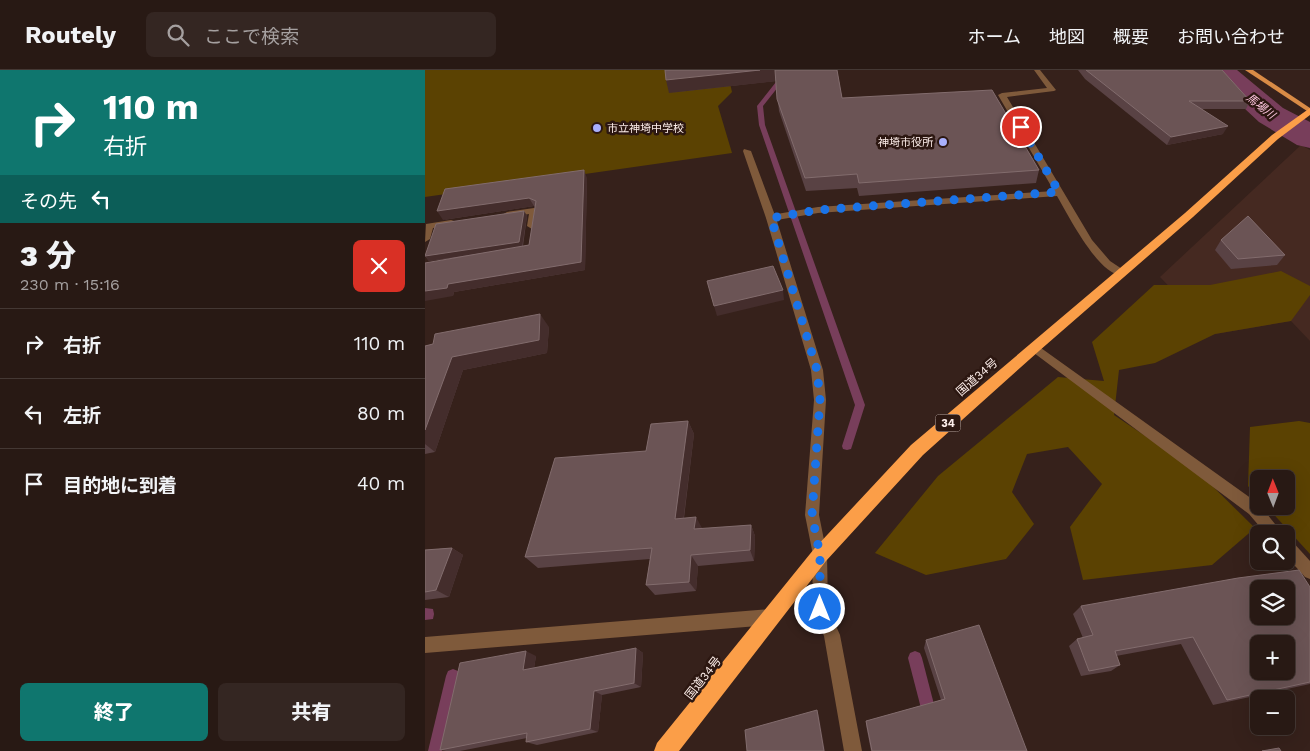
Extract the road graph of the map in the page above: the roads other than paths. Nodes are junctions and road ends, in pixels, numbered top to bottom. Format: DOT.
graph roads {
  1 [pos="1037,70"];
  2 [pos="1248,70"];
  3 [pos="1310,111"];
  4 [pos="747,151"];
  5 [pos="1059,192"];
  6 [pos="496,216"];
  7 [pos="771,218"];
  8 [pos="458,222"];
  9 [pos="531,235"];
  10 [pos="425,239"];
  11 [pos="1121,273"];
  12 [pos="1034,347"];
  13 [pos="1268,525"];
  14 [pos="820,555"];
  15 [pos="1295,555"];
  16 [pos="1310,572"];
  17 [pos="770,617"];
  18 [pos="425,645"];
  19 [pos="665,751"];
  20 [pos="853,751"];
  1 -- 5 [label="street"];
  2 -- 3 [label="main road"];
  3 -- 11 [label="highway, 国道34号 / 34"];
  4 -- 7 [label="street"];
  5 -- 7 [label="street"];
  5 -- 11 [label="street"];
  6 -- 9 [label="street"];
  7 -- 14 [label="street"];
  8 -- 10 [label="street"];
  11 -- 12 [label="highway, 国道34号 / 34"];
  12 -- 13 [label="street"];
  12 -- 14 [label="highway, 国道34号 / 34"];
  14 -- 17 [label="highway, 国道34号 / 34"];
  14 -- 20 [label="street"];
  15 -- 16 [label="street"];
  17 -- 18 [label="street"];
  17 -- 19 [label="highway, 国道34号 / 34"];
}
